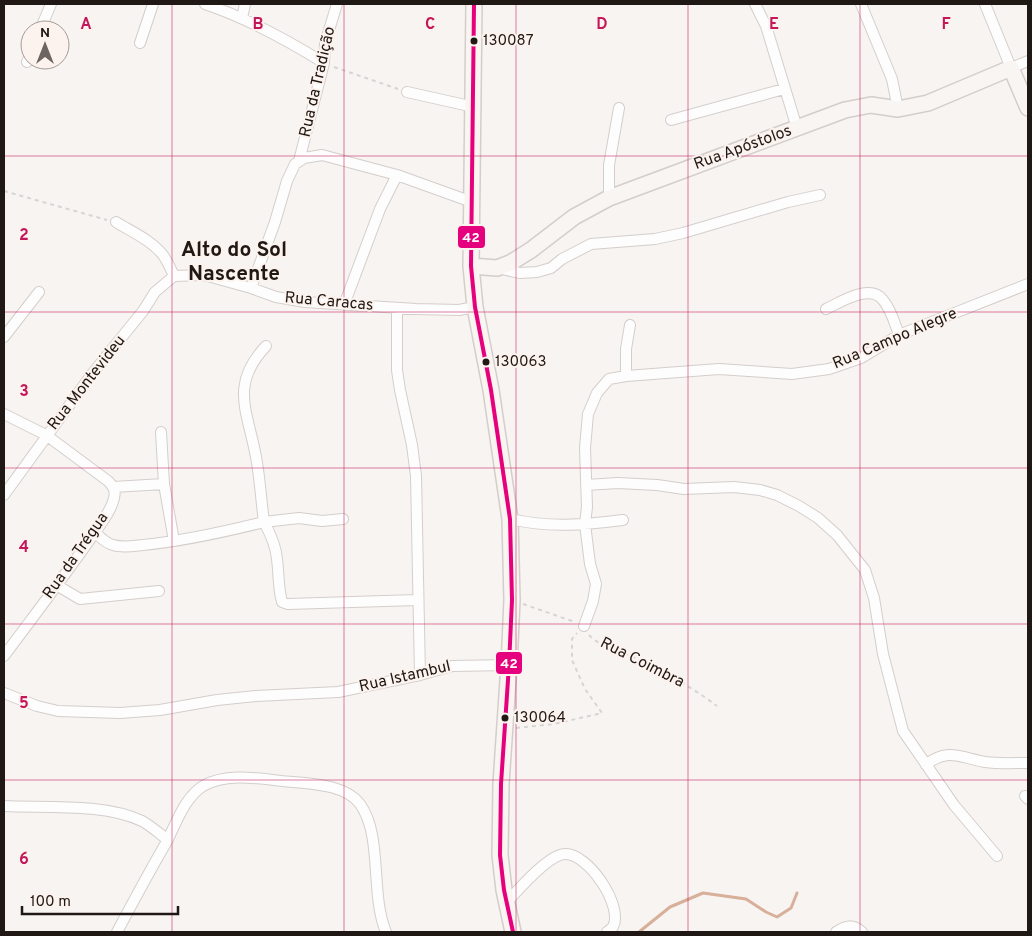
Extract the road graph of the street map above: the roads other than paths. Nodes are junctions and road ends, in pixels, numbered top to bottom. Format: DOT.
graph roads {
  1 [pos="51,4"];
  2 [pos="153,4"];
  3 [pos="205,4"];
  4 [pos="245,4"];
  5 [pos="337,4"];
  6 [pos="474,4"];
  7 [pos="755,4"];
  8 [pos="861,4"];
  9 [pos="985,4"];
  10 [pos="242,18"];
  11 [pos="44,20"];
  12 [pos="140,43"];
  13 [pos="1028,60"];
  14 [pos="324,63"];
  15 [pos="1011,68"];
  16 [pos="784,89"];
  17 [pos="407,92"];
  18 [pos="474,107"];
  19 [pos="619,108"];
  20 [pos="1028,108"];
  21 [pos="898,109"];
  22 [pos="671,120"];
  23 [pos="797,128"];
  24 [pos="299,161"];
  25 [pos="397,175"];
  26 [pos="820,195"];
  27 [pos="609,198"];
  28 [pos="472,202"];
  29 [pos="116,222"];
  30 [pos="471,266"];
  31 [pos="497,268"];
  32 [pos="174,276"];
  33 [pos="1028,284"];
  34 [pos="251,288"];
  35 [pos="39,292"];
  36 [pos="344,304"];
  37 [pos="475,307"];
  38 [pos="397,308"];
  39 [pos="826,308"];
  40 [pos="630,325"];
  41 [pos="899,335"];
  42 [pos="4,337"];
  43 [pos="266,346"];
  44 [pos="626,376"];
  45 [pos="4,414"];
  46 [pos="161,432"];
  47 [pos="46,435"];
  48 [pos="164,484"];
  49 [pos="586,486"];
  50 [pos="113,487"];
  51 [pos="4,494"];
  52 [pos="343,519"];
  53 [pos="510,519"];
  54 [pos="624,520"];
  55 [pos="264,522"];
  56 [pos="585,524"];
  57 [pos="94,532"];
  58 [pos="174,541"];
  59 [pos="58,586"];
  60 [pos="159,591"];
  61 [pos="417,600"];
  62 [pos="584,626"];
  63 [pos="4,656"];
  64 [pos="509,665"];
  65 [pos="420,675"];
  66 [pos="4,693"];
  67 [pos="1028,763"];
  68 [pos="926,765"];
  69 [pos="4,806"];
  70 [pos="168,840"];
  71 [pos="997,856"];
  72 [pos="506,902"];
  73 [pos="838,931"];
  74 [pos="117,932"];
  75 [pos="386,932"];
  76 [pos="513,932"];
  77 [pos="607,932"];
  78 [pos="862,932"];
  1 -- 11 [label="street"];
  2 -- 12 [label="street"];
  3 -- 10 [label="street"];
  4 -- 10 [label="street"];
  5 -- 14 [label="street, Rua da Tradição"];
  6 -- 18 [label="main road"];
  7 -- 16 [label="street"];
  8 -- 21 [label="street"];
  9 -- 15 [label="street"];
  10 -- 14 [label="street"];
  13 -- 15 [label="street, Rua Apóstolos"];
  14 -- 24 [label="street, Rua da Tradição"];
  15 -- 20 [label="main road"];
  15 -- 21 [label="main road, Rua Apóstolos"];
  16 -- 22 [label="street"];
  16 -- 23 [label="street"];
  17 -- 18 [label="street"];
  18 -- 28 [label="main road"];
  19 -- 27 [label="street"];
  21 -- 23 [label="main road, Rua Apóstolos"];
  23 -- 27 [label="main road, Rua Apóstolos"];
  24 -- 25 [label="street"];
  24 -- 34 [label="street, Rua da Tradição"];
  25 -- 28 [label="street"];
  25 -- 36 [label="street"];
  26 -- 31 [label="street"];
  27 -- 31 [label="main road, Rua Apóstolos"];
  28 -- 30 [label="main road"];
  29 -- 32 [label="street"];
  30 -- 31 [label="main road, Rua Apóstolos"];
  30 -- 37 [label="main road"];
  32 -- 34 [label="street, Rua Caracas"];
  32 -- 47 [label="street, Rua Montevideu"];
  33 -- 41 [label="street, Rua Campo Alegre"];
  34 -- 36 [label="street, Rua Caracas"];
  35 -- 42 [label="street"];
  36 -- 38 [label="street, Rua Caracas"];
  37 -- 38 [label="street, Rua Caracas"];
  37 -- 53 [label="main road"];
  38 -- 61 [label="street"];
  39 -- 41 [label="street"];
  40 -- 44 [label="street"];
  41 -- 44 [label="street, Rua Campo Alegre"];
  43 -- 55 [label="street"];
  44 -- 49 [label="street, Rua Campo Alegre"];
  45 -- 47 [label="street"];
  46 -- 48 [label="street"];
  47 -- 50 [label="street"];
  47 -- 51 [label="street, Rua Montevideu"];
  48 -- 50 [label="street"];
  48 -- 58 [label="street"];
  49 -- 56 [label="street"];
  49 -- 68 [label="street"];
  50 -- 57 [label="street, Rua da Trégua"];
  52 -- 55 [label="street"];
  53 -- 56 [label="street"];
  53 -- 64 [label="main road"];
  54 -- 56 [label="street"];
  55 -- 58 [label="street"];
  55 -- 61 [label="street"];
  56 -- 62 [label="street"];
  57 -- 58 [label="street"];
  57 -- 59 [label="street, Rua da Trégua"];
  59 -- 60 [label="street"];
  59 -- 63 [label="street, Rua da Trégua"];
  61 -- 65 [label="street"];
  64 -- 65 [label="street, Rua Istambul"];
  64 -- 72 [label="main road"];
  65 -- 66 [label="street, Rua Istambul"];
  67 -- 68 [label="street"];
  68 -- 71 [label="street"];
  69 -- 70 [label="street"];
  70 -- 74 [label="street"];
  70 -- 75 [label="street"];
  72 -- 76 [label="main road"];
  72 -- 77 [label="street"];
  73 -- 78 [label="street"];
}
